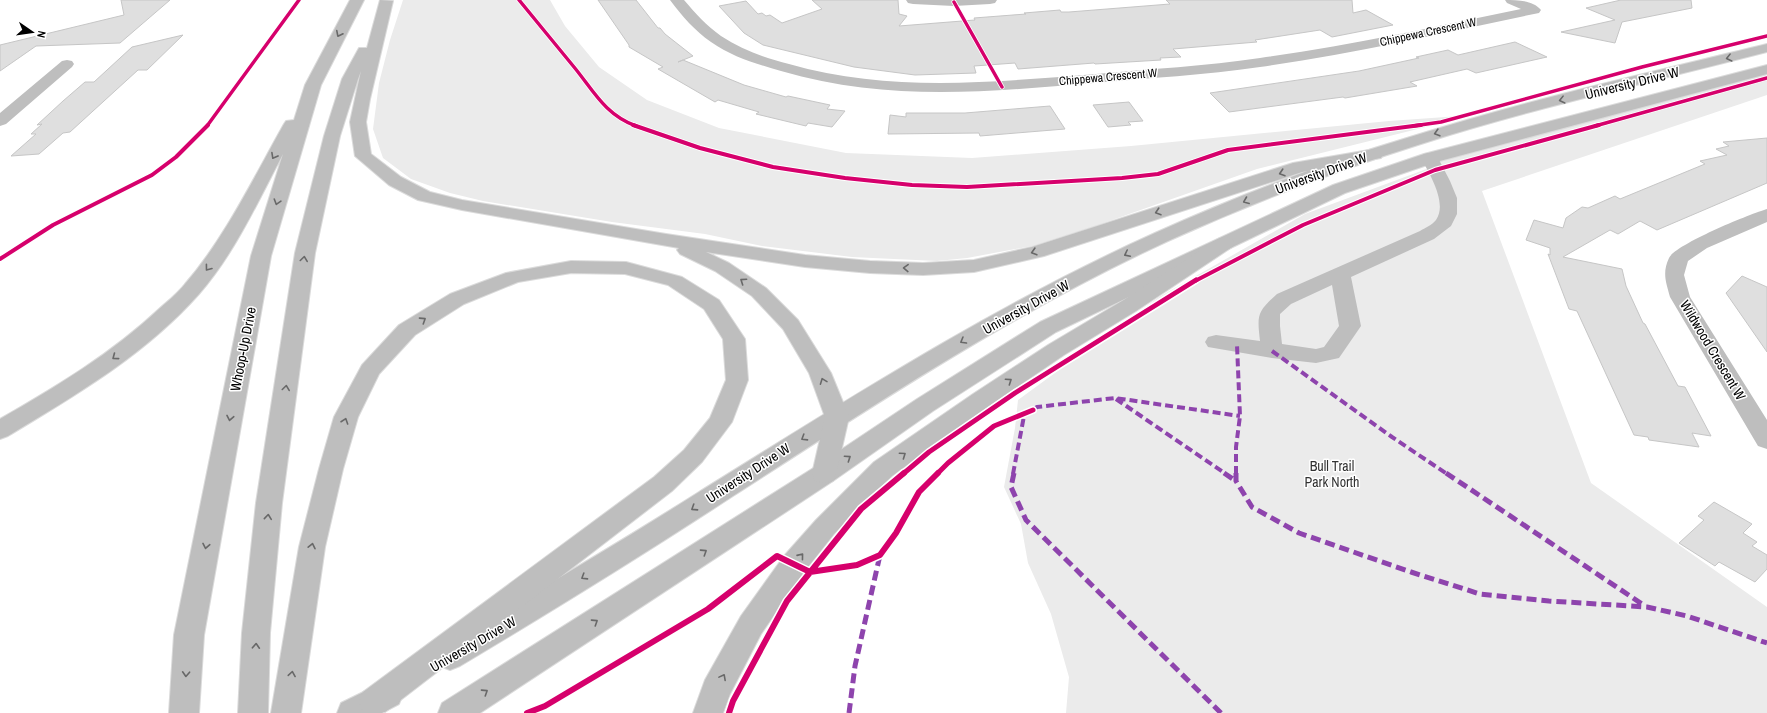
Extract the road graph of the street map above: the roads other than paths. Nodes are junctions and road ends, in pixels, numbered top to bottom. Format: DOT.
graph roads {
  1 [pos="357,0"];
  2 [pos="386,0"];
  3 [pos="677,0"];
  4 [pos="913,0"];
  5 [pos="990,0"];
  6 [pos="1512,0"];
  7 [pos="1767,48"];
  8 [pos="67,64"];
  9 [pos="1767,69"];
  10 [pos="313,85"];
  11 [pos="0,121"];
  12 [pos="1375,154"];
  13 [pos="1430,158"];
  14 [pos="1767,215"];
  15 [pos="666,240"];
  16 [pos="1225,243"];
  17 [pos="1340,274"];
  18 [pos="1216,342"];
  19 [pos="1272,350"];
  20 [pos="837,417"];
  21 [pos="0,430"];
  22 [pos="1767,440"];
  23 [pos="824,474"];
  24 [pos="363,707"];
  25 [pos="184,713"];
  26 [pos="252,713"];
  27 [pos="286,713"];
  28 [pos="453,713"];
  29 [pos="708,713"];
  1 -- 10 [label="main road, Whoop-Up Drive, one-way"];
  2 -- 15 [label="main road"];
  26 -- 2 [label="main road, one-way"];
  3 -- 6 [label="main road, Chippewa Crescent W"];
  4 -- 5 [label="main road"];
  7 -- 12 [label="main road, University Drive W, one-way"];
  8 -- 11 [label="main road"];
  9 -- 13 [label="main road, University Drive W"];
  10 -- 21 [label="main road, one-way"];
  10 -- 25 [label="main road, Whoop-Up Drive, one-way"];
  12 -- 15 [label="main road, one-way"];
  12 -- 20 [label="main road, University Drive W, one-way"];
  13 -- 16 [label="main road, University Drive W"];
  13 -- 17 [label="main road"];
  14 -- 22 [label="main road, Wildwood Crescent W"];
  20 -- 15 [label="main road, one-way"];
  23 -- 16 [label="main road, University Drive W, one-way"];
  29 -- 16 [label="main road, one-way"];
  17 -- 19 [label="main road"];
  17 -- 19 [label="main road"];
  18 -- 19 [label="main road"];
  20 -- 23 [label="main road"];
  20 -- 24 [label="main road, University Drive W, one-way"];
  28 -- 23 [label="main road, University Drive W, one-way"];
  27 -- 24 [label="main road, one-way"];
}
